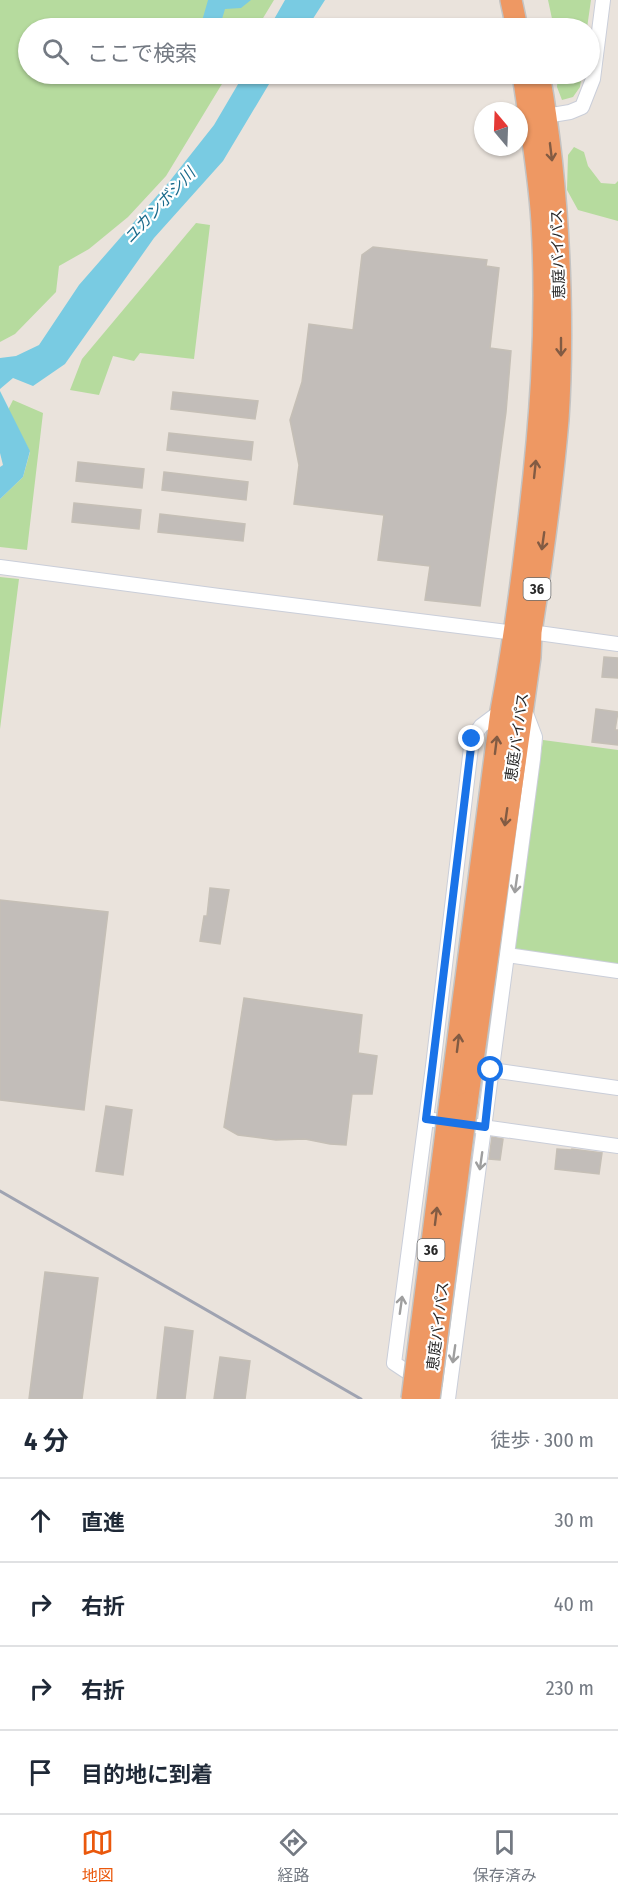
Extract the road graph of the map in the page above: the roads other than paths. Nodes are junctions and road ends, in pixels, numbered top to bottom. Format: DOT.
graph roads {
  1 [pos="511,0"];
  2 [pos="525,0"];
  3 [pos="603,0"];
  4 [pos="515,18"];
  5 [pos="528,18"];
  6 [pos="600,22"];
  7 [pos="526,84"];
  8 [pos="538,84"];
  9 [pos="590,84"];
  10 [pos="538,118"];
  11 [pos="0,567"];
  12 [pos="523,632"];
  13 [pos="618,644"];
  14 [pos="522,704"];
  15 [pos="501,711"];
  16 [pos="507,955"];
  17 [pos="618,971"];
  18 [pos="491,1070"];
  19 [pos="618,1088"];
  20 [pos="459,1102"];
  21 [pos="426,1119"];
  22 [pos="485,1127"];
  23 [pos="618,1146"];
  24 [pos="412,1399"];
  25 [pos="429,1399"];
  26 [pos="448,1399"];
  1 -- 4 [label="highway"];
  2 -- 5 [label="highway"];
  3 -- 6 [label="street"];
  7 -- 10 [label="highway, 恵庭バイパス / 36"];
  8 -- 10 [label="highway, 恵庭バイパス / 36"];
  9 -- 10 [label="street"];
  10 -- 12 [label="highway, 恵庭バイパス / 36"];
  11 -- 12 [label="street"];
  12 -- 13 [label="street"];
  12 -- 14 [label="highway, 恵庭バイパス / 36"];
  12 -- 15 [label="highway, 恵庭バイパス / 36"];
  14 -- 16 [label="street, one-way"];
  14 -- 20 [label="highway, 恵庭バイパス / 36, one-way"];
  20 -- 15 [label="highway, 恵庭バイパス / 36, one-way"];
  15 -- 21 [label="street"];
  16 -- 17 [label="street"];
  16 -- 18 [label="street"];
  18 -- 19 [label="street"];
  18 -- 22 [label="street"];
  24 -- 20 [label="highway, 恵庭バイパス / 36, one-way, bridge"];
  20 -- 25 [label="highway, 恵庭バイパス / 36, bridge"];
  21 -- 22 [label="street"];
  26 -- 21 [label="street, one-way"];
  22 -- 23 [label="street"];
  22 -- 26 [label="street, one-way"];
}
